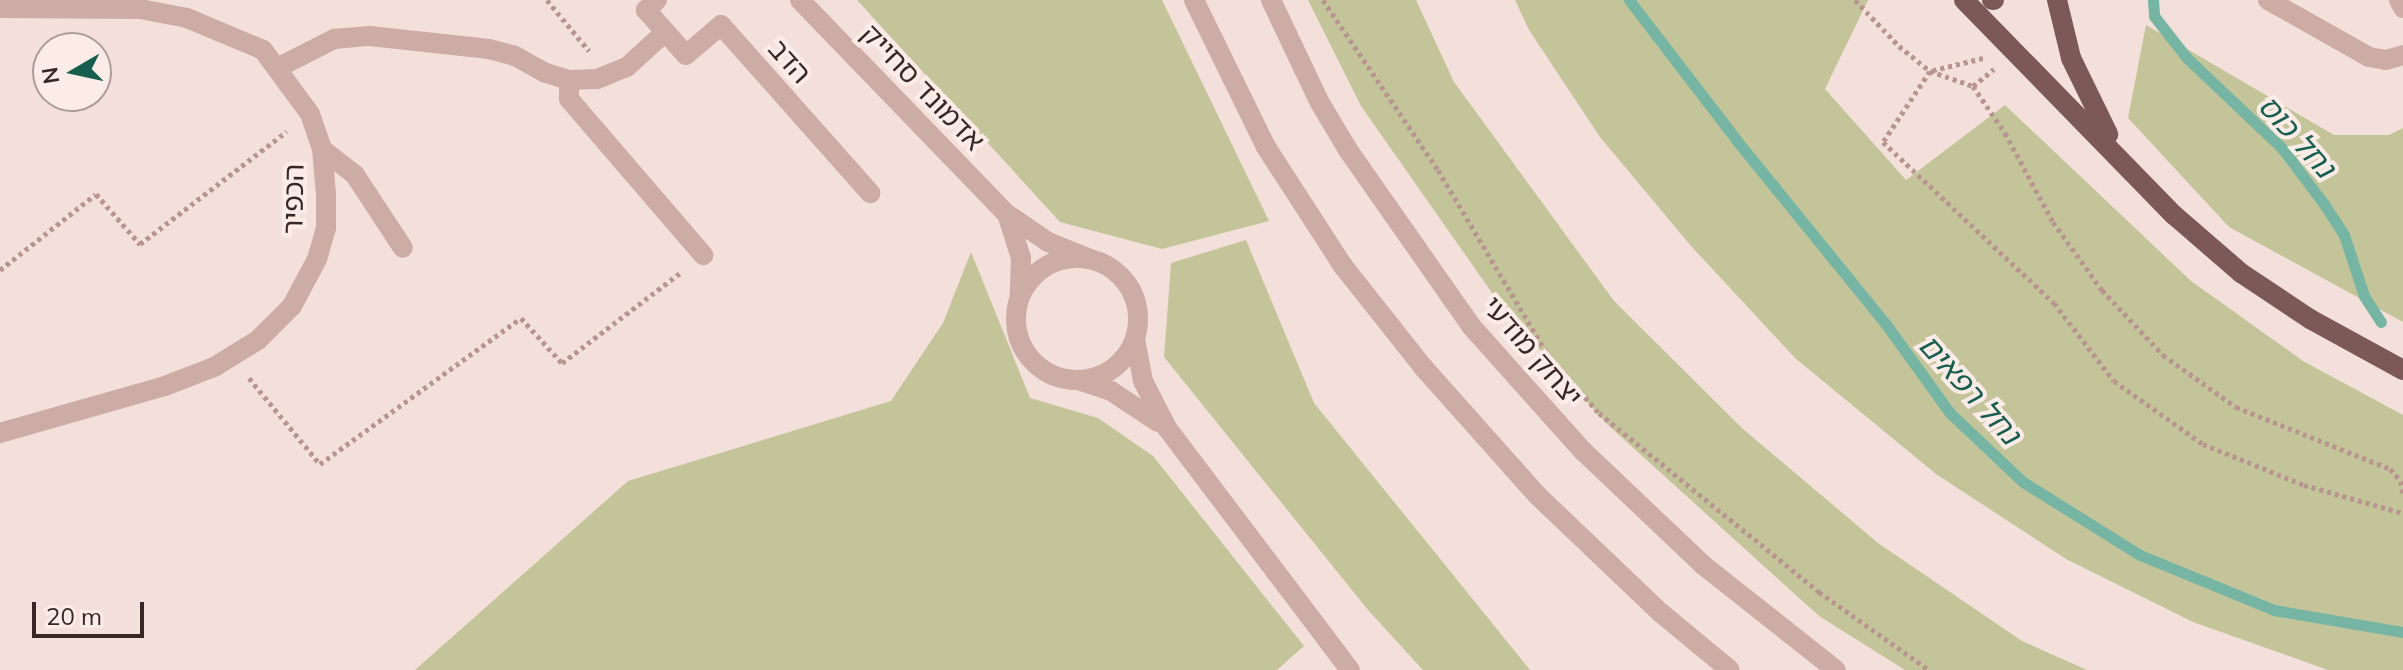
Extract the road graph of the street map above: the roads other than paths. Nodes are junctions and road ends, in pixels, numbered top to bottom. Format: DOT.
graph roads {
  1 [pos="657,0"];
  2 [pos="800,0"];
  3 [pos="1194,0"];
  4 [pos="1271,0"];
  5 [pos="1964,0"];
  6 [pos="2057,0"];
  7 [pos="2268,0"];
  8 [pos="2399,0"];
  9 [pos="0,8"];
  10 [pos="2403,8"];
  11 [pos="665,32"];
  12 [pos="2403,55"];
  13 [pos="279,67"];
  14 [pos="569,80"];
  15 [pos="322,149"];
  16 [pos="2122,158"];
  17 [pos="870,193"];
  18 [pos="1007,214"];
  19 [pos="403,248"];
  20 [pos="703,255"];
  21 [pos="1088,258"];
  22 [pos="1020,300"];
  23 [pos="1135,339"];
  24 [pos="2403,370"];
  25 [pos="1077,380"];
  26 [pos="0,433"];
  27 [pos="1174,436"];
  28 [pos="1350,670"];
  29 [pos="1730,670"];
  30 [pos="1836,670"];
  1 -- 11 [label="street"];
  2 -- 18 [label="street, אדמונד סחייק"];
  3 -- 29 [label="street"];
  4 -- 30 [label="street, יצחק מודעי"];
  5 -- 16 [label="main road"];
  6 -- 16 [label="main road"];
  7 -- 12 [label="street"];
  8 -- 10 [label="street"];
  9 -- 13 [label="street, הכפיר"];
  11 -- 14 [label="street"];
  11 -- 17 [label="street, הדב"];
  13 -- 14 [label="street"];
  13 -- 15 [label="street, הכפיר"];
  14 -- 20 [label="street"];
  15 -- 19 [label="street"];
  15 -- 26 [label="street, הכפיר"];
  16 -- 24 [label="main road"];
  18 -- 21 [label="street, אדמונד סחייק"];
  18 -- 22 [label="street, אדמונד סחייק"];
  21 -- 22 [label="street"];
  21 -- 23 [label="street"];
  22 -- 25 [label="street"];
  23 -- 25 [label="street"];
  23 -- 27 [label="street"];
  25 -- 27 [label="street"];
  27 -- 28 [label="street"];
}
